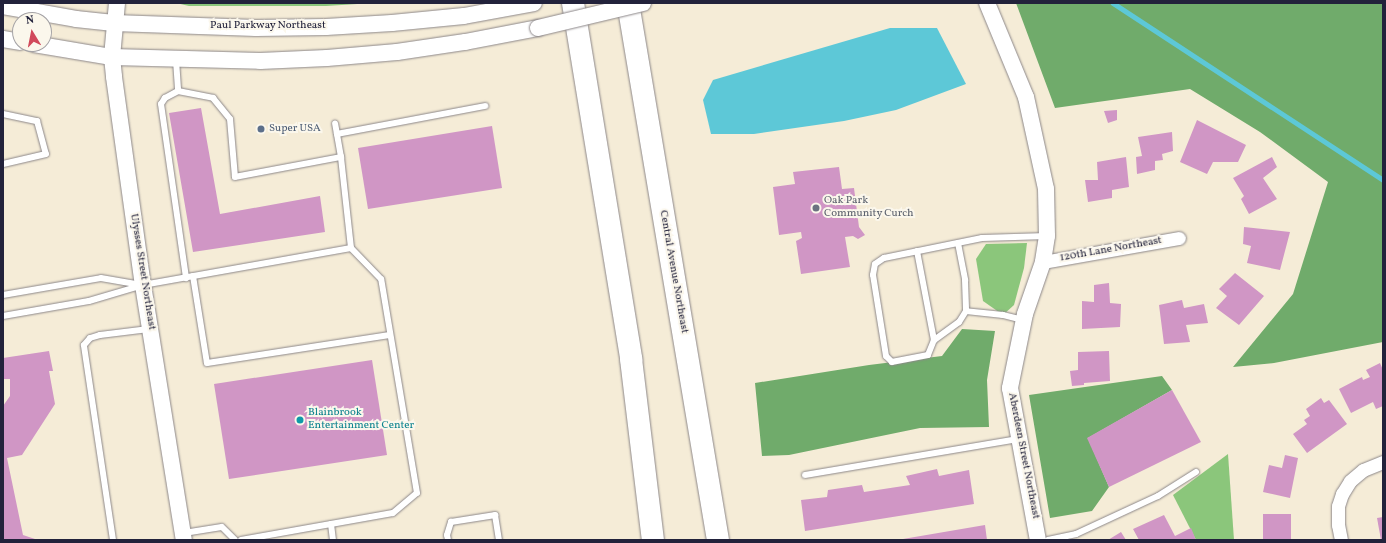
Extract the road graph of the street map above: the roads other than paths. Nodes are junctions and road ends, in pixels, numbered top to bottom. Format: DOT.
graph roads {
  1 [pos="117,3"];
  2 [pos="533,3"];
  3 [pos="573,3"];
  4 [pos="628,3"];
  5 [pos="643,3"];
  6 [pos="987,3"];
  7 [pos="3,6"];
  8 [pos="114,23"];
  9 [pos="52,47"];
  10 [pos="112,57"];
  11 [pos="176,60"];
  12 [pos="178,91"];
  13 [pos="485,106"];
  14 [pos="3,114"];
  15 [pos="335,124"];
  16 [pos="337,134"];
  17 [pos="341,157"];
  18 [pos="3,164"];
  19 [pos="1047,236"];
  20 [pos="1179,238"];
  21 [pos="958,243"];
  22 [pos="351,248"];
  23 [pos="917,251"];
  24 [pos="1043,262"];
  25 [pos="193,276"];
  26 [pos="186,278"];
  27 [pos="142,285"];
  28 [pos="3,295"];
  29 [pos="966,311"];
  30 [pos="3,316"];
  31 [pos="1024,320"];
  32 [pos="151,328"];
  33 [pos="390,334"];
  34 [pos="934,340"];
  35 [pos="1019,439"];
  36 [pos="1383,462"];
  37 [pos="1196,472"];
  38 [pos="805,474"];
  39 [pos="331,524"];
  40 [pos="183,536"];
  41 [pos="113,540"];
  42 [pos="235,540"];
  43 [pos="241,540"];
  44 [pos="334,540"];
  45 [pos="448,540"];
  46 [pos="499,540"];
  47 [pos="653,540"];
  48 [pos="718,540"];
  49 [pos="1038,540"];
  50 [pos="1048,540"];
  51 [pos="1341,540"];
  1 -- 8 [label="street, Ulysses Street Northeast"];
  2 -- 8 [label="street, Paul Parkway Northeast"];
  3 -- 47 [label="highway"];
  4 -- 48 [label="highway, Central Avenue Northeast"];
  5 -- 11 [label="street, bridge"];
  6 -- 19 [label="street, Aberdeen Street Northeast"];
  7 -- 8 [label="street, Paul Parkway Northeast"];
  8 -- 10 [label="street, Ulysses Street Northeast"];
  9 -- 10 [label="street"];
  10 -- 11 [label="street"];
  10 -- 27 [label="street, Ulysses Street Northeast"];
  11 -- 12 [label="lane"];
  12 -- 17 [label="lane"];
  12 -- 26 [label="lane"];
  13 -- 16 [label="lane"];
  14 -- 18 [label="lane"];
  15 -- 16 [label="lane"];
  16 -- 17 [label="lane"];
  17 -- 22 [label="lane"];
  19 -- 21 [label="lane"];
  19 -- 24 [label="street, Aberdeen Street Northeast"];
  20 -- 24 [label="street, 120th Lane Northeast"];
  21 -- 23 [label="lane"];
  21 -- 29 [label="lane"];
  22 -- 25 [label="lane"];
  22 -- 33 [label="lane"];
  23 -- 34 [label="lane"];
  23 -- 34 [label="lane"];
  24 -- 31 [label="street, Aberdeen Street Northeast"];
  25 -- 26 [label="lane"];
  25 -- 33 [label="lane"];
  26 -- 27 [label="lane"];
  27 -- 28 [label="lane"];
  27 -- 30 [label="lane"];
  27 -- 32 [label="street, Ulysses Street Northeast"];
  29 -- 31 [label="lane"];
  29 -- 34 [label="lane"];
  31 -- 35 [label="street, Aberdeen Street Northeast"];
  32 -- 40 [label="street, Ulysses Street Northeast"];
  32 -- 41 [label="lane"];
  33 -- 39 [label="lane"];
  35 -- 38 [label="lane"];
  35 -- 49 [label="street, Aberdeen Street Northeast"];
  36 -- 51 [label="street"];
  37 -- 50 [label="lane"];
  39 -- 43 [label="lane"];
  39 -- 44 [label="lane"];
  40 -- 42 [label="lane"];
  45 -- 46 [label="lane"];
}
